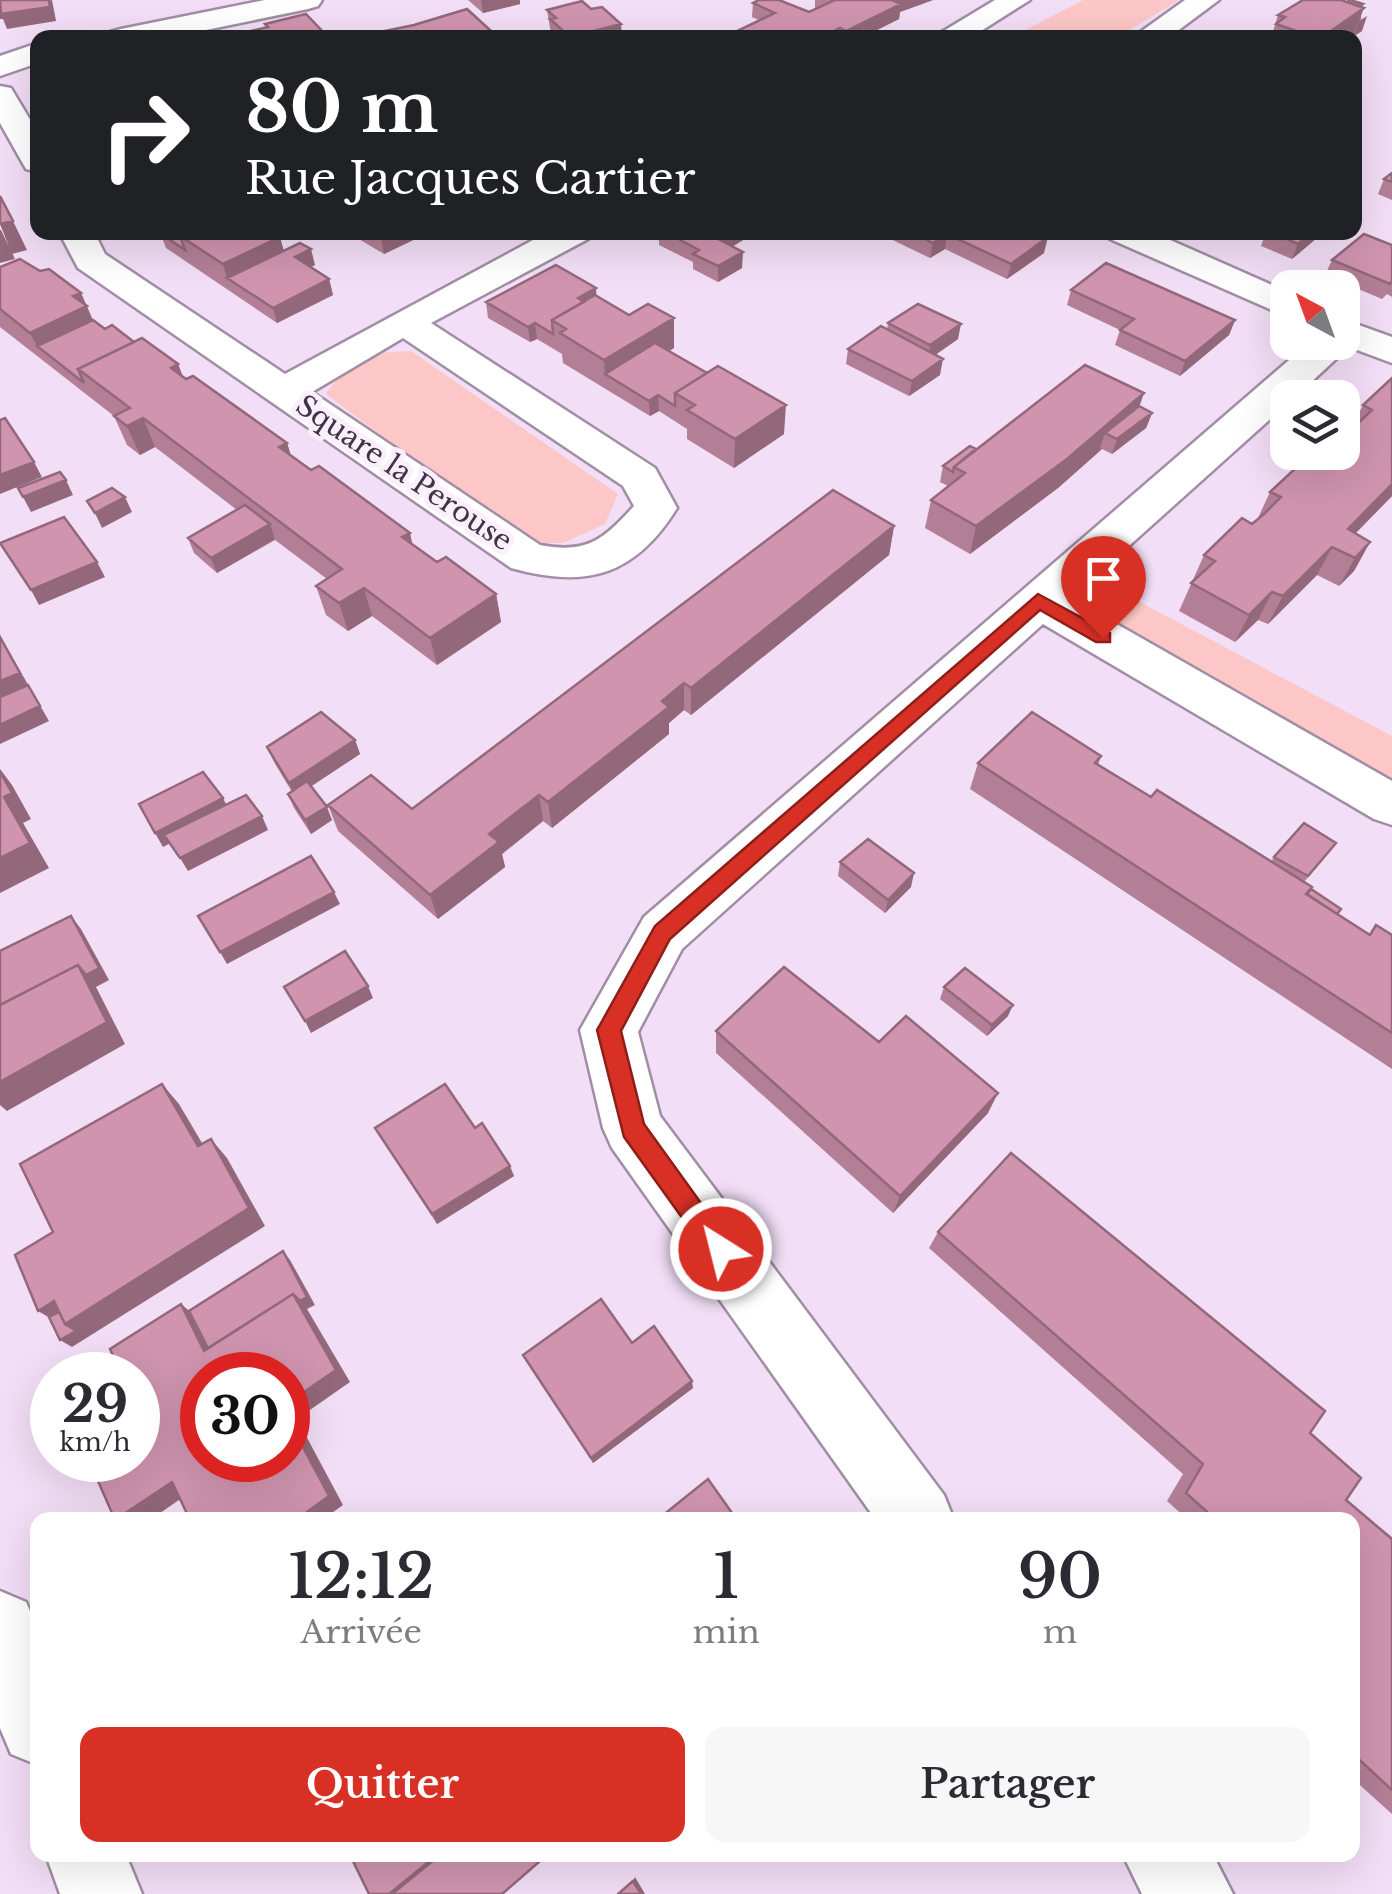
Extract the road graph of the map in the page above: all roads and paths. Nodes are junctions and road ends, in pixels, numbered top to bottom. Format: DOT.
graph roads {
  1 [pos="308,0"];
  2 [pos="1016,0"];
  3 [pos="1205,0"];
  4 [pos="160,30"];
  5 [pos="962,30"];
  6 [pos="1158,30"];
  7 [pos="30,55"];
  8 [pos="0,67"];
  9 [pos="0,94"];
  10 [pos="30,148"];
  11 [pos="561,240"];
  12 [pos="1140,240"];
  13 [pos="84,246"];
  14 [pos="1270,298"];
  15 [pos="404,322"];
  16 [pos="1360,340"];
  17 [pos="1392,351"];
  18 [pos="1311,360"];
  19 [pos="284,391"];
  20 [pos="1038,600"];
  21 [pos="1392,805"];
  22 [pos="913,1512"];
  23 [pos="0,1628"];
  24 [pos="30,1706"];
  25 [pos="89,1862"];
  26 [pos="1169,1862"];
  27 [pos="101,1894"];
  28 [pos="1192,1894"];
  1 -- 4 [label="street"];
  2 -- 5 [label="street"];
  3 -- 6 [label="street"];
  7 -- 8 [label="street"];
  9 -- 10 [label="street"];
  11 -- 15 [label="street"];
  12 -- 14 [label="street"];
  13 -- 19 [label="street, Square la Perouse"];
  15 -- 19 [label="street"];
  15 -- 19 [label="street, Square la Perouse"];
  16 -- 17 [label="street"];
  18 -- 20 [label="street"];
  20 -- 21 [label="street"];
  20 -- 22 [label="street"];
  23 -- 24 [label="street"];
  25 -- 27 [label="street"];
  26 -- 28 [label="street"];
}
